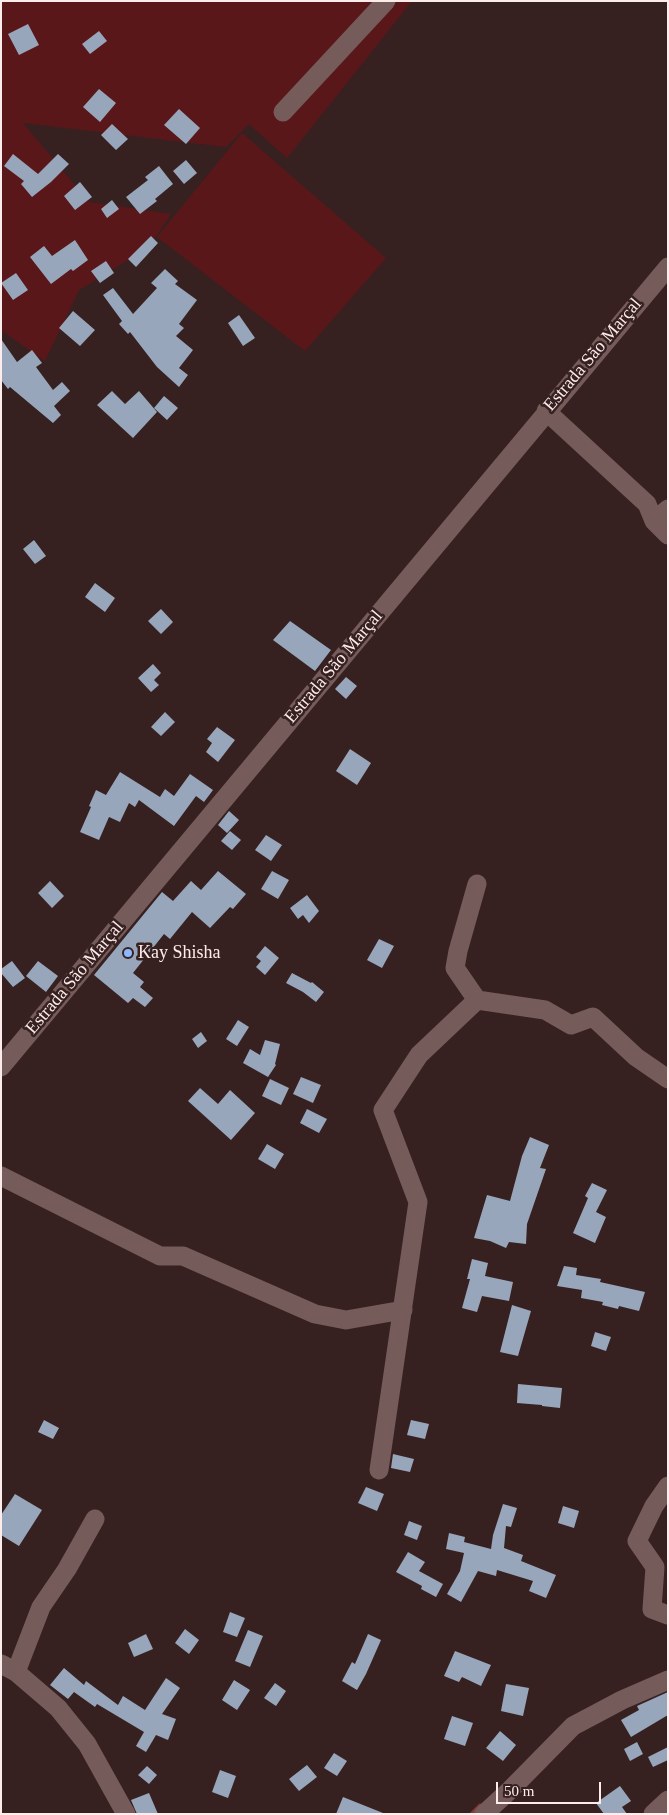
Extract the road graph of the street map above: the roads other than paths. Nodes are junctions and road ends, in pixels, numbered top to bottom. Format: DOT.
graph roads {
  1 [pos="386,1"];
  2 [pos="283,112"];
  3 [pos="668,266"];
  4 [pos="546,411"];
  5 [pos="661,515"];
  6 [pos="668,535"];
  7 [pos="478,884"];
  8 [pos="477,1000"];
  9 [pos="1,1067"];
  10 [pos="668,1079"];
  11 [pos="1,1176"];
  12 [pos="403,1310"];
  13 [pos="379,1470"];
  14 [pos="668,1486"];
  15 [pos="95,1519"];
  16 [pos="668,1615"];
  17 [pos="9,1668"];
  18 [pos="668,1680"];
  19 [pos="668,1800"];
  20 [pos="126,1814"];
  21 [pos="484,1814"];
  22 [pos="652,1814"];
  1 -- 2 [label="street"];
  3 -- 4 [label="street, Estrada São Marçal"];
  4 -- 5 [label="street"];
  4 -- 9 [label="street, Estrada São Marçal"];
  5 -- 6 [label="street"];
  7 -- 8 [label="street"];
  8 -- 10 [label="street"];
  8 -- 12 [label="street"];
  11 -- 12 [label="street"];
  12 -- 13 [label="street"];
  14 -- 16 [label="street"];
  15 -- 17 [label="street"];
  17 -- 20 [label="street"];
  18 -- 21 [label="street"];
  19 -- 22 [label="street"];
}
